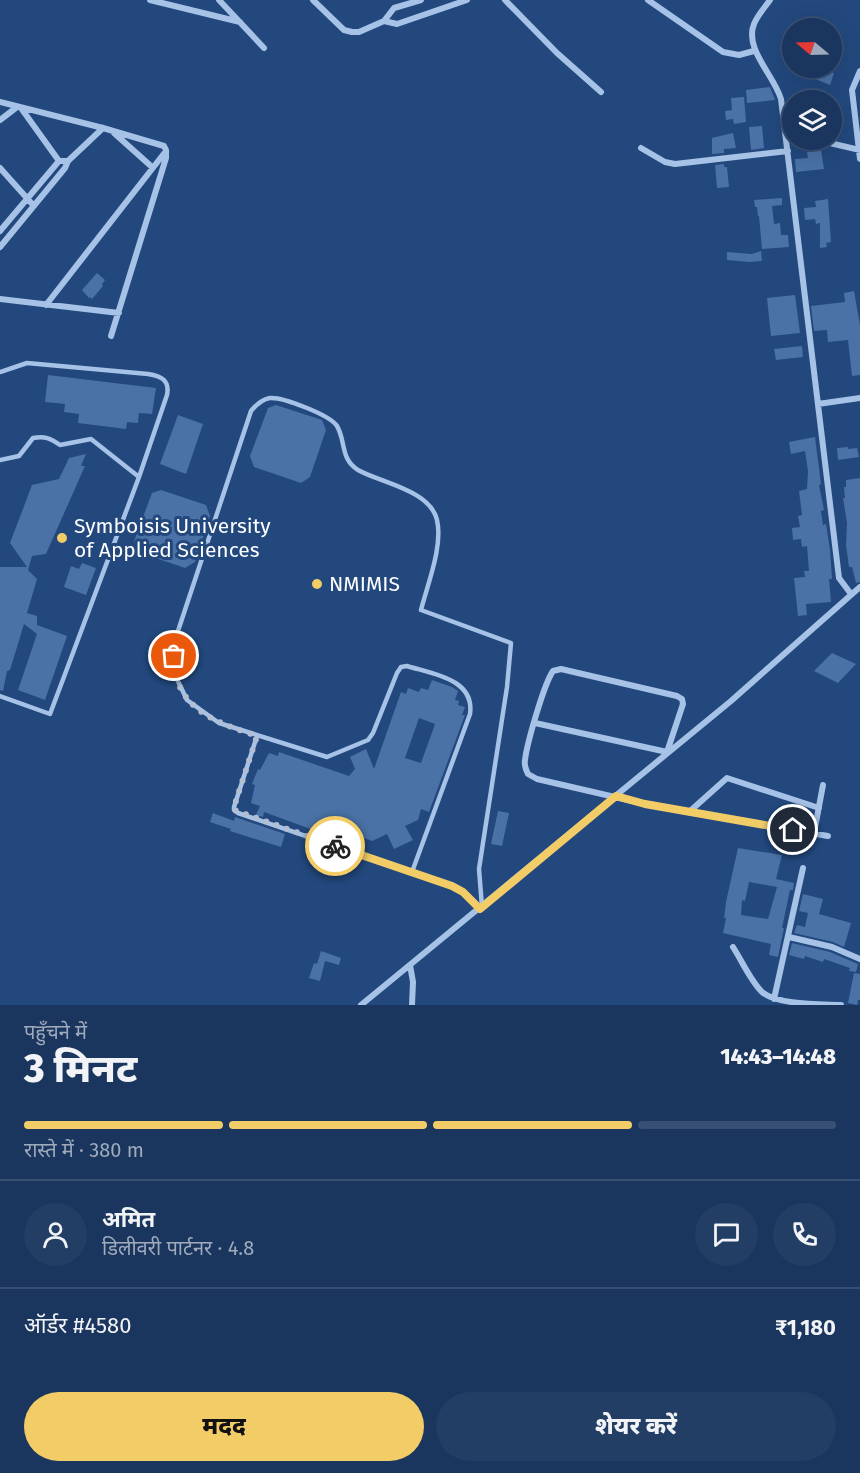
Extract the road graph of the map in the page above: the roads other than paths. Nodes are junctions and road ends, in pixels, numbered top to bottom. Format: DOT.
graph roads {
  1 [pos="150,0"];
  2 [pos="219,0"];
  3 [pos="313,0"];
  4 [pos="421,0"];
  5 [pos="467,0"];
  6 [pos="505,0"];
  7 [pos="648,0"];
  8 [pos="770,0"];
  9 [pos="384,21"];
  10 [pos="240,22"];
  11 [pos="264,48"];
  12 [pos="754,51"];
  13 [pos="860,71"];
  14 [pos="601,92"];
  15 [pos="0,102"];
  16 [pos="782,103"];
  17 [pos="19,107"];
  18 [pos="0,120"];
  19 [pos="103,128"];
  20 [pos="112,130"];
  21 [pos="842,146"];
  22 [pos="641,148"];
  23 [pos="166,150"];
  24 [pos="859,150"];
  25 [pos="788,151"];
  26 [pos="860,159"];
  27 [pos="59,161"];
  28 [pos="68,161"];
  29 [pos="152,167"];
  30 [pos="0,168"];
  31 [pos="26,199"];
  32 [pos="34,206"];
  33 [pos="0,231"];
  34 [pos="0,247"];
  35 [pos="0,299"];
  36 [pos="46,305"];
  37 [pos="119,313"];
  38 [pos="111,336"];
  39 [pos="0,372"];
  40 [pos="860,398"];
  41 [pos="818,404"];
  42 [pos="0,460"];
  43 [pos="139,477"];
  44 [pos="860,587"];
  45 [pos="851,594"];
  46 [pos="0,696"];
  47 [pos="535,723"];
  48 [pos="257,736"];
  49 [pos="668,752"];
  50 [pos="823,785"];
  51 [pos="616,796"];
  52 [pos="819,808"];
  53 [pos="689,812"];
  54 [pos="814,833"];
  55 [pos="828,836"];
  56 [pos="802,868"];
  57 [pos="412,872"];
  58 [pos="481,908"];
  59 [pos="789,938"];
  60 [pos="733,947"];
  61 [pos="860,959"];
  62 [pos="410,965"];
  63 [pos="774,999"];
  64 [pos="361,1005"];
  65 [pos="412,1005"];
  66 [pos="841,1005"];
  1 -- 10 [label="street"];
  2 -- 10 [label="street"];
  3 -- 9 [label="street"];
  4 -- 9 [label="street"];
  5 -- 9 [label="street"];
  6 -- 14 [label="street"];
  7 -- 12 [label="street"];
  8 -- 12 [label="street"];
  10 -- 11 [label="street"];
  12 -- 16 [label="street"];
  13 -- 24 [label="street"];
  15 -- 17 [label="street"];
  17 -- 18 [label="street"];
  17 -- 19 [label="street"];
  17 -- 27 [label="street"];
  19 -- 20 [label="street"];
  19 -- 28 [label="street"];
  20 -- 23 [label="street"];
  20 -- 29 [label="street"];
  21 -- 24 [label="street"];
  22 -- 25 [label="street"];
  23 -- 29 [label="street"];
  23 -- 37 [label="street"];
  24 -- 26 [label="street"];
  25 -- 41 [label="street"];
  27 -- 28 [label="street"];
  27 -- 31 [label="street"];
  28 -- 32 [label="street"];
  29 -- 36 [label="street"];
  30 -- 31 [label="street"];
  31 -- 32 [label="street"];
  31 -- 33 [label="street"];
  32 -- 34 [label="street"];
  35 -- 36 [label="street"];
  36 -- 37 [label="street"];
  37 -- 38 [label="street"];
  39 -- 43 [label="lane"];
  40 -- 41 [label="street"];
  41 -- 45 [label="street"];
  42 -- 43 [label="lane"];
  43 -- 46 [label="lane"];
  44 -- 45 [label="street"];
  45 -- 49 [label="street"];
  47 -- 49 [label="street"];
  47 -- 49 [label="street"];
  47 -- 51 [label="street"];
  48 -- 57 [label="lane"];
  48 -- 57 [label="lane"];
  48 -- 58 [label="lane"];
  49 -- 51 [label="street"];
  50 -- 52 [label="street"];
  51 -- 53 [label="street"];
  51 -- 58 [label="street"];
  52 -- 53 [label="street"];
  52 -- 54 [label="street"];
  53 -- 54 [label="street"];
  54 -- 55 [label="street"];
  56 -- 59 [label="street"];
  57 -- 58 [label="lane"];
  58 -- 62 [label="street"];
  59 -- 61 [label="street"];
  59 -- 63 [label="street"];
  60 -- 63 [label="street"];
  62 -- 64 [label="street"];
  62 -- 65 [label="street"];
  63 -- 66 [label="street"];
}
